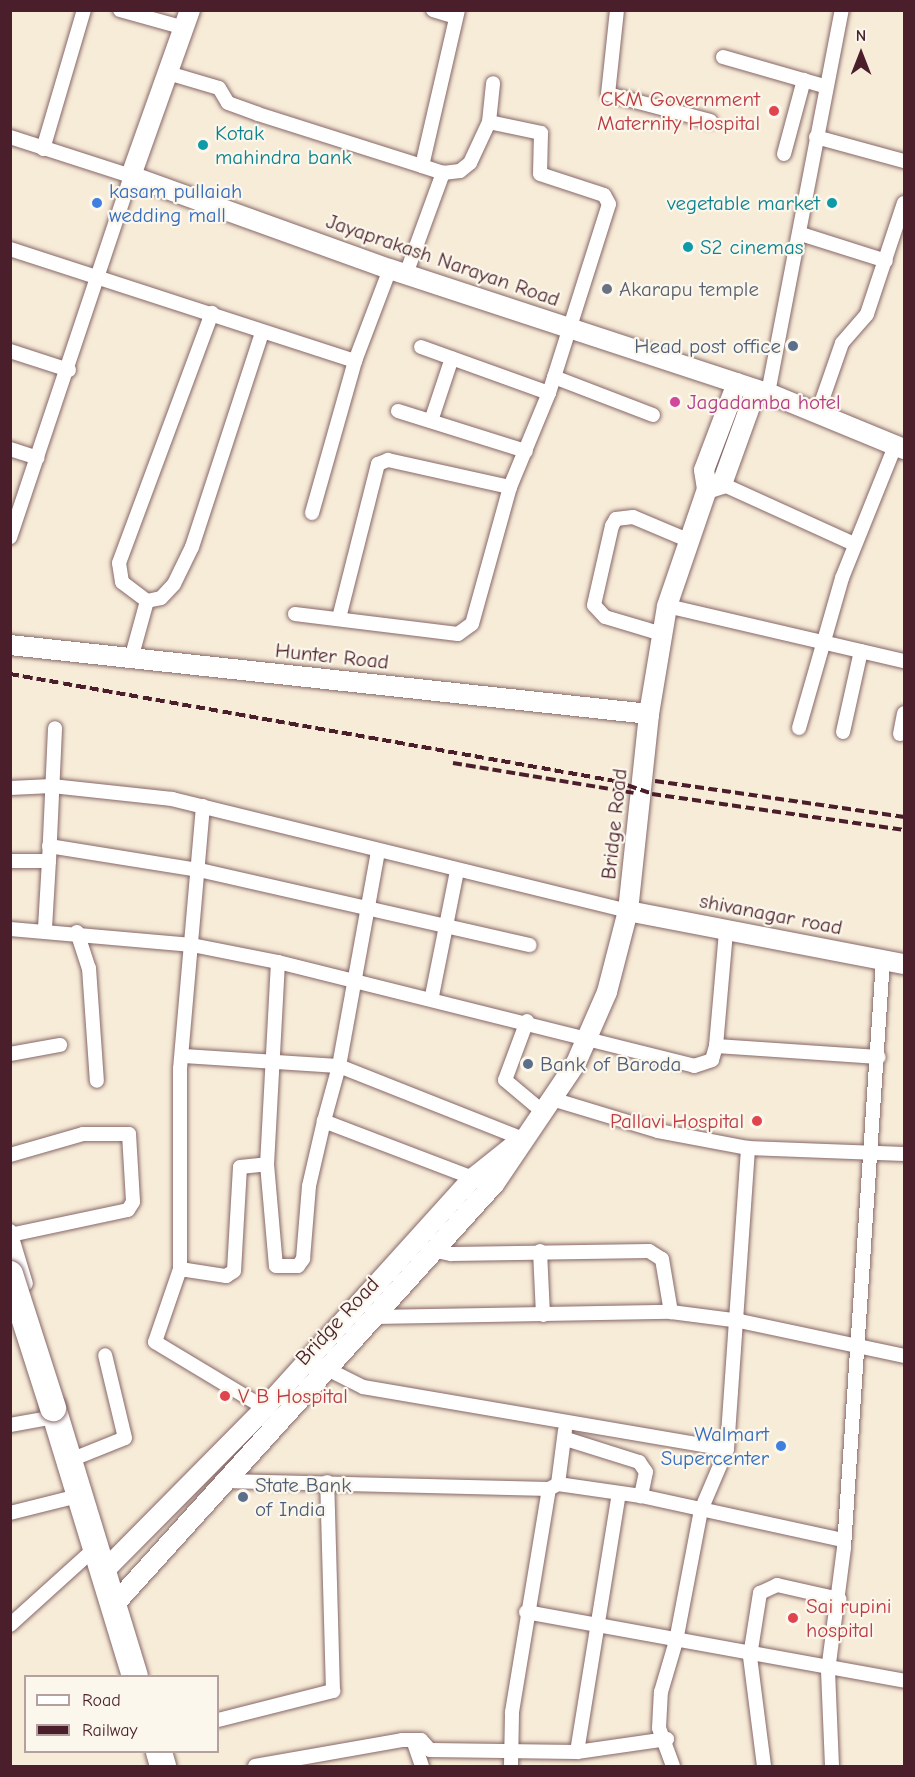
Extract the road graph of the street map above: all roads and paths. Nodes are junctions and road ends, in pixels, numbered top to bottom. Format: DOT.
graph roads {
  1 [pos="84,10"];
  2 [pos="120,10"];
  3 [pos="433,10"];
  4 [pos="617,10"];
  5 [pos="842,10"];
  6 [pos="457,14"];
  7 [pos="188,19"];
  8 [pos="723,57"];
  9 [pos="168,73"];
  10 [pos="804,80"];
  11 [pos="494,83"];
  12 [pos="824,86"];
  13 [pos="710,121"];
  14 [pos="489,122"];
  15 [pos="10,136"];
  16 [pos="816,137"];
  17 [pos="43,149"];
  18 [pos="784,154"];
  19 [pos="904,161"];
  20 [pos="422,166"];
  21 [pos="443,173"];
  22 [pos="130,176"];
  23 [pos="904,203"];
  24 [pos="801,234"];
  25 [pos="10,249"];
  26 [pos="886,261"];
  27 [pos="398,272"];
  28 [pos="97,279"];
  29 [pos="212,313"];
  30 [pos="569,327"];
  31 [pos="262,333"];
  32 [pos="421,347"];
  33 [pos="10,351"];
  34 [pos="452,358"];
  35 [pos="355,361"];
  36 [pos="69,370"];
  37 [pos="554,377"];
  38 [pos="754,389"];
  39 [pos="549,393"];
  40 [pos="398,411"];
  41 [pos="818,412"];
  42 [pos="653,415"];
  43 [pos="431,421"];
  44 [pos="900,448"];
  45 [pos="10,449"];
  46 [pos="526,451"];
  47 [pos="39,458"];
  48 [pos="715,486"];
  49 [pos="510,487"];
  50 [pos="15,508"];
  51 [pos="312,513"];
  52 [pos="10,537"];
  53 [pos="685,539"];
  54 [pos="854,544"];
  55 [pos="147,601"];
  56 [pos="666,606"];
  57 [pos="296,614"];
  58 [pos="339,618"];
  59 [pos="662,634"];
  60 [pos="823,642"];
  61 [pos="10,645"];
  62 [pos="861,651"];
  63 [pos="131,659"];
  64 [pos="904,661"];
  65 [pos="904,713"];
  66 [pos="648,714"];
  67 [pos="55,728"];
  68 [pos="800,728"];
  69 [pos="843,732"];
  70 [pos="900,734"];
  71 [pos="52,786"];
  72 [pos="10,788"];
  73 [pos="203,806"];
  74 [pos="49,846"];
  75 [pos="378,852"];
  76 [pos="10,861"];
  77 [pos="49,861"];
  78 [pos="199,870"];
  79 [pos="457,871"];
  80 [pos="628,910"];
  81 [pos="370,912"];
  82 [pos="45,928"];
  83 [pos="445,928"];
  84 [pos="10,929"];
  85 [pos="726,931"];
  86 [pos="77,932"];
  87 [pos="192,945"];
  88 [pos="530,945"];
  89 [pos="883,960"];
  90 [pos="278,962"];
  91 [pos="904,964"];
  92 [pos="358,978"];
  93 [pos="432,996"];
  94 [pos="527,1020"];
  95 [pos="588,1036"];
  96 [pos="60,1045"];
  97 [pos="716,1046"];
  98 [pos="10,1054"];
  99 [pos="183,1056"];
  100 [pos="879,1057"];
  101 [pos="274,1060"];
  102 [pos="339,1066"];
  103 [pos="97,1082"];
  104 [pos="548,1106"];
  105 [pos="324,1121"];
  106 [pos="519,1140"];
  107 [pos="748,1148"];
  108 [pos="868,1150"];
  109 [pos="904,1154"];
  110 [pos="10,1155"];
  111 [pos="267,1164"];
  112 [pos="473,1178"];
  113 [pos="11,1234"];
  114 [pos="413,1245"];
  115 [pos="540,1251"];
  116 [pos="434,1252"];
  117 [pos="180,1269"];
  118 [pos="10,1274"];
  119 [pos="32,1305"];
  120 [pos="10,1310"];
  121 [pos="671,1312"];
  122 [pos="543,1314"];
  123 [pos="374,1317"];
  124 [pos="740,1321"];
  125 [pos="855,1350"];
  126 [pos="105,1355"];
  127 [pos="904,1356"];
  128 [pos="318,1364"];
  129 [pos="265,1408"];
  130 [pos="565,1419"];
  131 [pos="10,1425"];
  132 [pos="59,1431"];
  133 [pos="566,1439"];
  134 [pos="727,1449"];
  135 [pos="225,1481"];
  136 [pos="327,1482"];
  137 [pos="554,1487"];
  138 [pos="620,1493"];
  139 [pos="78,1496"];
  140 [pos="641,1496"];
  141 [pos="701,1509"];
  142 [pos="10,1513"];
  143 [pos="843,1540"];
  144 [pos="93,1550"];
  145 [pos="101,1574"];
  146 [pos="839,1599"];
  147 [pos="112,1606"];
  148 [pos="526,1612"];
  149 [pos="597,1624"];
  150 [pos="10,1625"];
  151 [pos="676,1641"];
  152 [pos="750,1656"];
  153 [pos="828,1671"];
  154 [pos="134,1675"];
  155 [pos="904,1681"];
  156 [pos="219,1720"];
  157 [pos="667,1739"];
  158 [pos="413,1740"];
  159 [pos="508,1752"];
  160 [pos="577,1752"];
  161 [pos="303,1761"];
  162 [pos="255,1767"];
  163 [pos="422,1767"];
  164 [pos="511,1767"];
  165 [pos="673,1767"];
  166 [pos="764,1767"];
  167 [pos="832,1767"];
  1 -- 17 [label="street"];
  2 -- 7 [label="street"];
  3 -- 6 [label="street"];
  4 -- 13 [label="street"];
  5 -- 12 [label="street"];
  6 -- 20 [label="street"];
  7 -- 9 [label="street"];
  8 -- 10 [label="street"];
  9 -- 20 [label="street"];
  9 -- 22 [label="street"];
  10 -- 12 [label="street"];
  10 -- 18 [label="street"];
  11 -- 14 [label="street"];
  12 -- 16 [label="street"];
  14 -- 21 [label="street"];
  14 -- 30 [label="street"];
  15 -- 17 [label="street"];
  16 -- 19 [label="street"];
  16 -- 24 [label="street"];
  17 -- 22 [label="street"];
  20 -- 21 [label="street"];
  21 -- 27 [label="street"];
  22 -- 27 [label="street, Jayaprakash Narayan Road"];
  22 -- 28 [label="street"];
  23 -- 26 [label="street"];
  24 -- 26 [label="street"];
  24 -- 38 [label="street"];
  25 -- 28 [label="street"];
  26 -- 41 [label="street"];
  27 -- 30 [label="street, Jayaprakash Narayan Road"];
  27 -- 35 [label="street"];
  28 -- 29 [label="street"];
  28 -- 36 [label="street"];
  29 -- 31 [label="street"];
  29 -- 55 [label="street"];
  30 -- 37 [label="street"];
  30 -- 38 [label="street, Jayaprakash Narayan Road"];
  31 -- 35 [label="street"];
  31 -- 55 [label="street"];
  32 -- 34 [label="street"];
  33 -- 36 [label="street"];
  34 -- 39 [label="street"];
  34 -- 43 [label="street"];
  35 -- 51 [label="street"];
  36 -- 47 [label="street"];
  37 -- 39 [label="street"];
  37 -- 42 [label="street"];
  38 -- 41 [label="street, Jayaprakash Narayan Road"];
  38 -- 48 [label="street, Bridge Road"];
  39 -- 46 [label="street"];
  40 -- 43 [label="street"];
  41 -- 44 [label="street, Jayaprakash Narayan Road"];
  43 -- 46 [label="street"];
  44 -- 54 [label="street"];
  45 -- 47 [label="street"];
  46 -- 49 [label="street"];
  47 -- 50 [label="street"];
  48 -- 53 [label="street, Bridge Road"];
  48 -- 54 [label="street"];
  49 -- 58 [label="street"];
  49 -- 58 [label="street"];
  50 -- 52 [label="street"];
  53 -- 56 [label="street, Bridge Road"];
  53 -- 59 [label="street"];
  54 -- 60 [label="street"];
  55 -- 63 [label="street"];
  56 -- 59 [label="street, Bridge Road"];
  56 -- 60 [label="street"];
  57 -- 58 [label="street"];
  59 -- 66 [label="street, Bridge Road"];
  60 -- 62 [label="street"];
  60 -- 68 [label="street"];
  61 -- 63 [label="street, Hunter Road"];
  62 -- 64 [label="street"];
  62 -- 69 [label="street"];
  63 -- 66 [label="street, Hunter Road"];
  65 -- 70 [label="street"];
  66 -- 80 [label="street, Bridge Road"];
  67 -- 71 [label="street"];
  71 -- 72 [label="street"];
  71 -- 73 [label="street"];
  71 -- 74 [label="street"];
  73 -- 75 [label="street"];
  73 -- 78 [label="street"];
  74 -- 77 [label="street"];
  74 -- 78 [label="street"];
  75 -- 79 [label="street"];
  75 -- 81 [label="street"];
  76 -- 77 [label="street"];
  77 -- 82 [label="street"];
  78 -- 81 [label="street"];
  78 -- 87 [label="street"];
  79 -- 80 [label="street"];
  79 -- 83 [label="street"];
  80 -- 85 [label="street, shivanagar road"];
  80 -- 95 [label="street, Bridge Road"];
  81 -- 83 [label="street"];
  81 -- 92 [label="street"];
  82 -- 84 [label="street"];
  82 -- 86 [label="street"];
  83 -- 88 [label="street"];
  83 -- 93 [label="street"];
  85 -- 89 [label="street, shivanagar road"];
  85 -- 97 [label="street"];
  86 -- 87 [label="street"];
  86 -- 103 [label="street"];
  87 -- 90 [label="street"];
  87 -- 99 [label="street"];
  89 -- 91 [label="street, shivanagar road"];
  89 -- 100 [label="street"];
  90 -- 92 [label="street"];
  90 -- 101 [label="street"];
  92 -- 93 [label="street"];
  92 -- 102 [label="street"];
  93 -- 94 [label="street"];
  94 -- 95 [label="street"];
  94 -- 104 [label="street"];
  95 -- 97 [label="street"];
  95 -- 104 [label="street, Bridge Road"];
  96 -- 98 [label="street"];
  97 -- 100 [label="street"];
  99 -- 101 [label="street"];
  99 -- 117 [label="street"];
  100 -- 108 [label="street"];
  101 -- 102 [label="street"];
  101 -- 111 [label="street"];
  102 -- 105 [label="street"];
  102 -- 106 [label="street"];
  104 -- 106 [label="street, Bridge Road"];
  104 -- 107 [label="street"];
  105 -- 111 [label="street"];
  105 -- 112 [label="street"];
  106 -- 112 [label="street, Bridge Road"];
  106 -- 116 [label="street, Bridge Road"];
  107 -- 108 [label="street"];
  107 -- 124 [label="street"];
  108 -- 109 [label="street"];
  108 -- 125 [label="street"];
  110 -- 113 [label="street"];
  111 -- 117 [label="street"];
  112 -- 114 [label="street, Bridge Road"];
  113 -- 119 [label="street"];
  114 -- 116 [label="street"];
  114 -- 128 [label="street, Bridge Road"];
  115 -- 116 [label="street"];
  115 -- 121 [label="street"];
  115 -- 122 [label="street"];
  116 -- 123 [label="street, Bridge Road"];
  117 -- 129 [label="street"];
  118 -- 132 [label="highway, bridge"];
  119 -- 120 [label="street"];
  119 -- 132 [label="street"];
  121 -- 122 [label="street"];
  121 -- 124 [label="street"];
  122 -- 123 [label="street"];
  123 -- 128 [label="street, Bridge Road"];
  124 -- 125 [label="street"];
  124 -- 134 [label="street"];
  125 -- 127 [label="street"];
  125 -- 143 [label="street"];
  126 -- 132 [label="street"];
  128 -- 129 [label="street, Bridge Road"];
  128 -- 130 [label="street"];
  128 -- 135 [label="street, Bridge Road"];
  129 -- 145 [label="street, Bridge Road"];
  130 -- 133 [label="street"];
  130 -- 134 [label="street"];
  131 -- 132 [label="street"];
  132 -- 139 [label="highway"];
  133 -- 137 [label="street"];
  133 -- 140 [label="street"];
  134 -- 141 [label="street"];
  135 -- 136 [label="street"];
  135 -- 147 [label="street, Bridge Road"];
  136 -- 137 [label="street"];
  136 -- 156 [label="street"];
  137 -- 138 [label="street"];
  137 -- 148 [label="street"];
  138 -- 140 [label="street"];
  138 -- 149 [label="street"];
  139 -- 142 [label="street"];
  139 -- 144 [label="highway"];
  140 -- 141 [label="street"];
  141 -- 143 [label="street"];
  141 -- 151 [label="street"];
  143 -- 146 [label="street"];
  144 -- 145 [label="highway"];
  144 -- 150 [label="street"];
  145 -- 147 [label="highway"];
  146 -- 152 [label="street"];
  146 -- 153 [label="street"];
  147 -- 154 [label="highway"];
  148 -- 149 [label="street"];
  148 -- 159 [label="street"];
  149 -- 151 [label="street"];
  149 -- 160 [label="street"];
  151 -- 152 [label="street"];
  151 -- 157 [label="street"];
  152 -- 153 [label="street"];
  152 -- 166 [label="street"];
  153 -- 155 [label="street"];
  153 -- 167 [label="street"];
  157 -- 160 [label="street"];
  157 -- 165 [label="street"];
  158 -- 159 [label="street"];
  158 -- 161 [label="street"];
  158 -- 163 [label="street"];
  159 -- 160 [label="street"];
  159 -- 164 [label="street"];
  161 -- 162 [label="street"];
}
